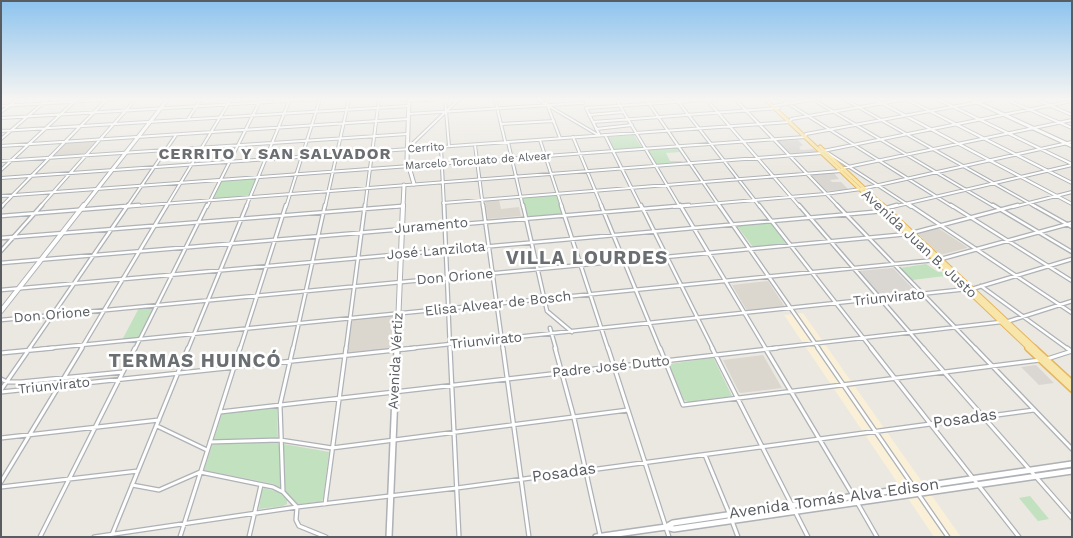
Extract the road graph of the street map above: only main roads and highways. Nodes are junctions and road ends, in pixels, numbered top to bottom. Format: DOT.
graph roads {
  1 [pos="148,124"];
  2 [pos="408,124"];
  3 [pos="794,124"];
  4 [pos="1025,124"];
  5 [pos="1072,144"];
  6 [pos="414,184"];
  7 [pos="404,185"];
  8 [pos="862,188"];
  9 [pos="938,259"];
  10 [pos="1,311"];
  11 [pos="1044,360"];
  12 [pos="1072,383"];
  13 [pos="1072,389"];
  14 [pos="1072,464"];
  15 [pos="1072,470"];
  16 [pos="855,499"];
  17 [pos="730,518"];
  18 [pos="666,527"];
  19 [pos="674,529"];
  20 [pos="600,536"];
  21 [pos="389,537"];
  22 [pos="596,537"];
  1 -- 10 [label="main road"];
  2 -- 6 [label="main road"];
  3 -- 8 [label="main road, Avenida Juan B. Justo"];
  4 -- 5 [label="main road"];
  7 -- 21 [label="main road, Avenida Vértiz"];
  8 -- 9 [label="main road, Avenida Juan B. Justo"];
  9 -- 11 [label="main road, Avenida Juan B. Justo"];
  11 -- 12 [label="main road, Avenida Juan B. Justo"];
  11 -- 13 [label="main road, Avenida Juan B. Justo"];
  14 -- 16 [label="main road, Avenida Tomás Alva Edison"];
  15 -- 16 [label="main road, Avenida Tomás Alva Edison"];
  16 -- 17 [label="main road, Avenida Tomás Alva Edison"];
  17 -- 18 [label="main road, Avenida Tomás Alva Edison"];
  17 -- 19 [label="main road, Avenida Tomás Alva Edison"];
  18 -- 19 [label="main road"];
  18 -- 20 [label="main road, Avenida Tomás Alva Edison"];
  20 -- 22 [label="main road, Avenida Tomás Alva Edison"];
}
